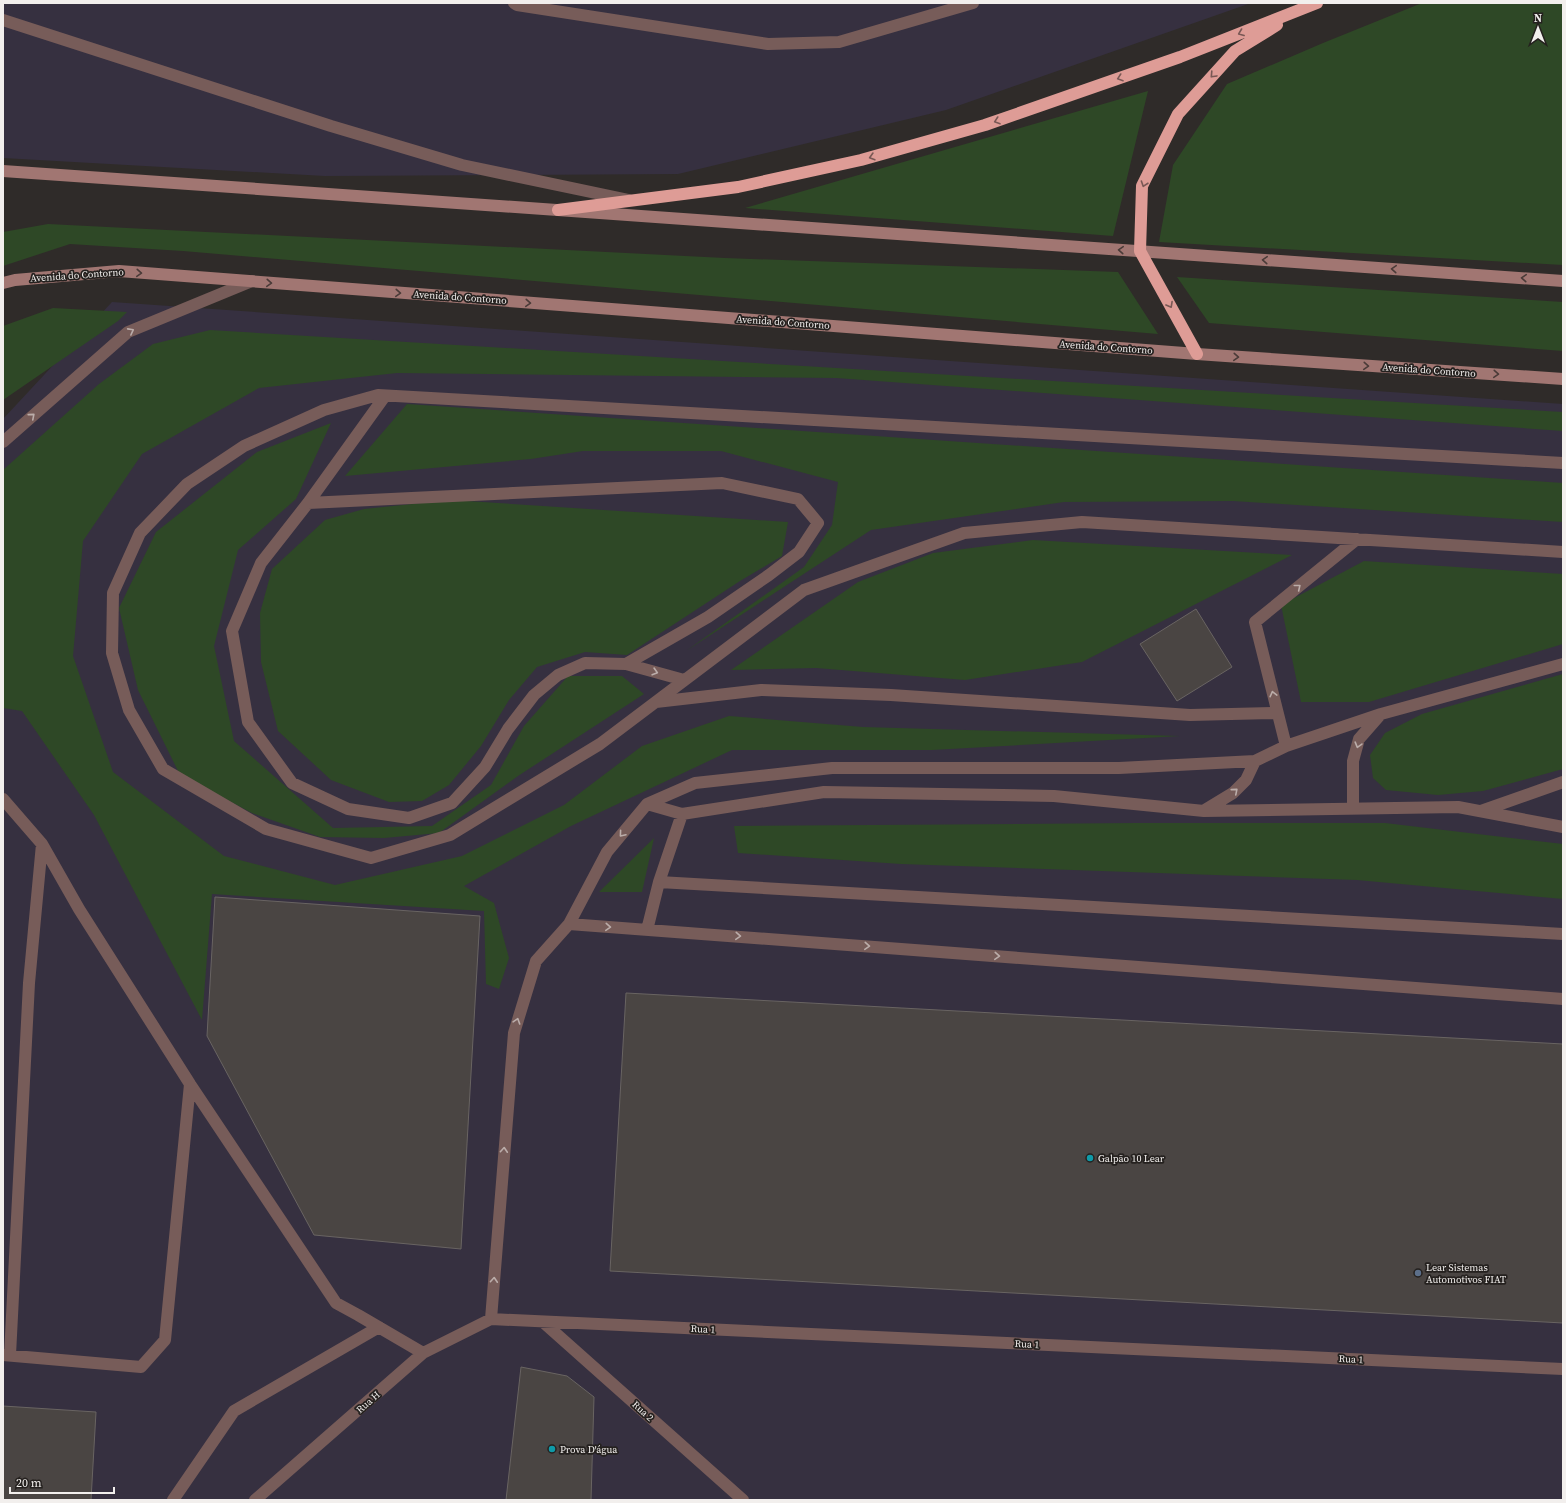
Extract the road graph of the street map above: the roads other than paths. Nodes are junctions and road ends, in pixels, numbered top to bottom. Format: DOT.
graph roads {
  1 [pos="514,3"];
  2 [pos="973,3"];
  3 [pos="1317,3"];
  4 [pos="1300,10"];
  5 [pos="3,20"];
  6 [pos="3,171"];
  7 [pos="632,201"];
  8 [pos="558,210"];
  9 [pos="1140,251"];
  10 [pos="252,281"];
  11 [pos="1563,281"];
  12 [pos="3,283"];
  13 [pos="1197,354"];
  14 [pos="1563,379"];
  15 [pos="385,396"];
  16 [pos="3,442"];
  17 [pos="1563,463"];
  18 [pos="308,503"];
  19 [pos="1357,539"];
  20 [pos="1563,552"];
  21 [pos="626,664"];
  22 [pos="1563,664"];
  23 [pos="684,680"];
  24 [pos="655,702"];
  25 [pos="1277,713"];
  26 [pos="1381,714"];
  27 [pos="1286,746"];
  28 [pos="1254,761"];
  29 [pos="1563,782"];
  30 [pos="3,799"];
  31 [pos="647,804"];
  32 [pos="1353,808"];
  33 [pos="1204,811"];
  34 [pos="1480,811"];
  35 [pos="682,814"];
  36 [pos="1563,827"];
  37 [pos="42,844"];
  38 [pos="659,882"];
  39 [pos="569,924"];
  40 [pos="647,930"];
  41 [pos="1563,934"];
  42 [pos="1563,999"];
  43 [pos="190,1084"];
  44 [pos="491,1319"];
  45 [pos="544,1322"];
  46 [pos="379,1327"];
  47 [pos="423,1354"];
  48 [pos="6,1355"];
  49 [pos="1563,1369"];
  50 [pos="173,1500"];
  51 [pos="255,1500"];
  52 [pos="743,1500"];
  1 -- 2 [label="lane"];
  3 -- 4 [label="highway"];
  4 -- 7 [label="highway, one-way"];
  4 -- 9 [label="highway, one-way"];
  5 -- 7 [label="lane"];
  6 -- 8 [label="main road"];
  7 -- 8 [label="highway"];
  9 -- 8 [label="main road, one-way"];
  11 -- 9 [label="main road, one-way"];
  9 -- 13 [label="highway, one-way"];
  12 -- 10 [label="main road, Avenida do Contorno, one-way"];
  10 -- 13 [label="main road, Avenida do Contorno, one-way"];
  16 -- 10 [label="lane, one-way"];
  13 -- 14 [label="main road, Avenida do Contorno, one-way"];
  15 -- 17 [label="lane"];
  15 -- 18 [label="lane"];
  15 -- 24 [label="lane"];
  18 -- 21 [label="lane"];
  18 -- 21 [label="lane"];
  19 -- 20 [label="lane"];
  19 -- 23 [label="lane"];
  25 -- 19 [label="lane, one-way"];
  21 -- 23 [label="lane, one-way"];
  22 -- 26 [label="lane"];
  23 -- 24 [label="lane"];
  24 -- 25 [label="lane"];
  25 -- 27 [label="lane"];
  26 -- 27 [label="lane"];
  26 -- 32 [label="lane, one-way"];
  27 -- 28 [label="lane"];
  28 -- 31 [label="lane"];
  33 -- 28 [label="lane, one-way"];
  29 -- 34 [label="lane"];
  30 -- 37 [label="lane"];
  31 -- 35 [label="lane"];
  31 -- 39 [label="lane, one-way"];
  32 -- 33 [label="lane"];
  32 -- 34 [label="lane"];
  33 -- 35 [label="lane"];
  34 -- 36 [label="lane"];
  35 -- 38 [label="lane"];
  37 -- 43 [label="lane"];
  37 -- 48 [label="lane"];
  38 -- 40 [label="lane"];
  38 -- 41 [label="lane"];
  39 -- 40 [label="lane, one-way"];
  44 -- 39 [label="lane, one-way"];
  40 -- 42 [label="lane, one-way"];
  43 -- 46 [label="lane"];
  43 -- 48 [label="lane"];
  44 -- 45 [label="lane, Rua 1"];
  44 -- 47 [label="lane, Rua H"];
  45 -- 49 [label="lane, Rua 1"];
  45 -- 52 [label="lane, Rua 2"];
  46 -- 47 [label="lane"];
  46 -- 50 [label="lane"];
  47 -- 51 [label="lane, Rua H"];
}
